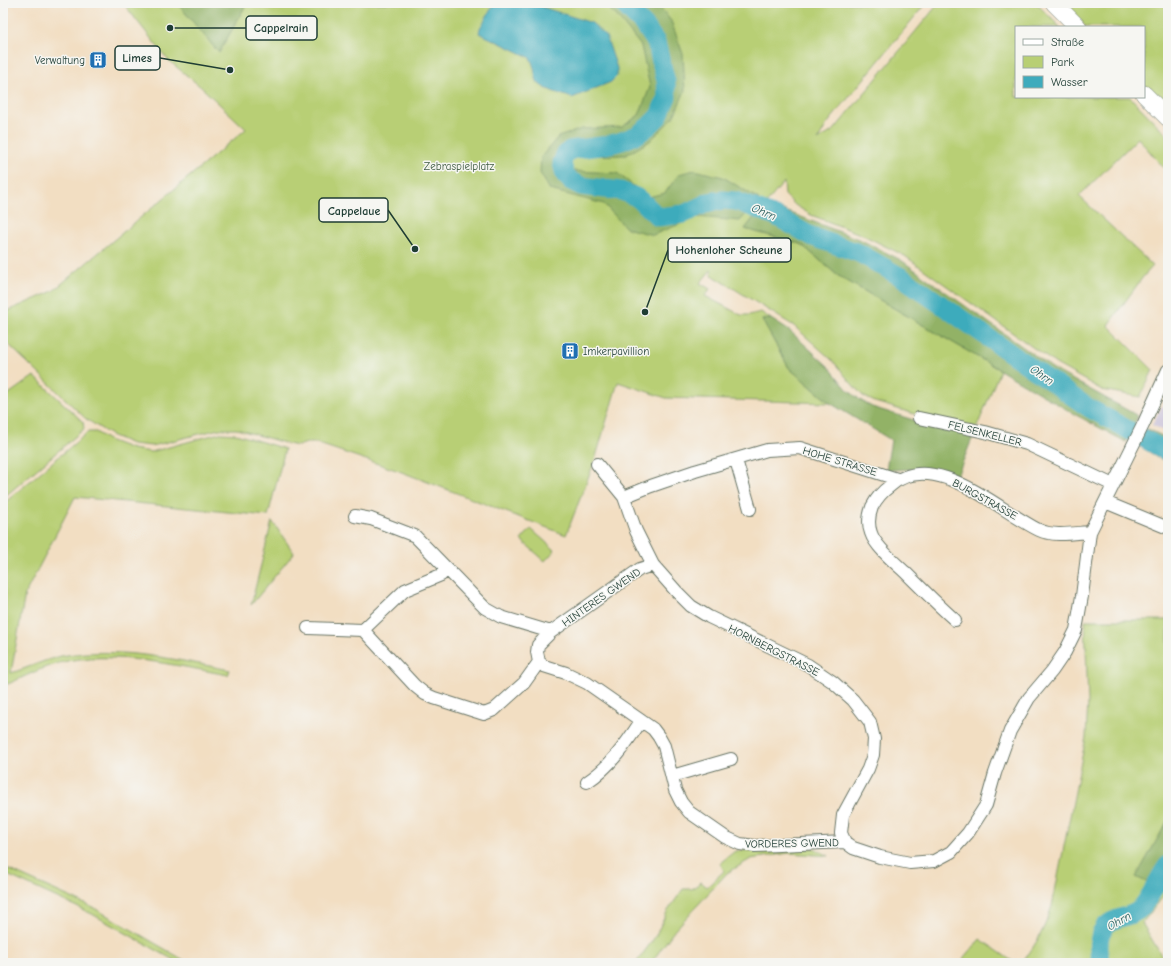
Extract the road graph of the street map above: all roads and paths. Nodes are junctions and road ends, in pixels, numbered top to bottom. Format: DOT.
graph roads {
  1 [pos="1054,3"];
  2 [pos="1077,26"];
  3 [pos="1145,95"];
  4 [pos="1168,118"];
  5 [pos="1168,370"];
  6 [pos="919,418"];
  7 [pos="736,460"];
  8 [pos="597,464"];
  9 [pos="897,479"];
  10 [pos="1113,485"];
  11 [pos="624,497"];
  12 [pos="1106,502"];
  13 [pos="750,509"];
  14 [pos="355,516"];
  15 [pos="1168,528"];
  16 [pos="1090,532"];
  17 [pos="653,565"];
  18 [pos="447,569"];
  19 [pos="955,620"];
  20 [pos="308,628"];
  21 [pos="363,630"];
  22 [pos="551,632"];
  23 [pos="539,662"];
  24 [pos="641,721"];
  25 [pos="731,759"];
  26 [pos="672,776"];
  27 [pos="587,782"];
  28 [pos="845,842"];
  1 -- 2 [label="main road"];
  3 -- 4 [label="main road"];
  5 -- 10 [label="street"];
  6 -- 10 [label="street, FELSENKELLER"];
  7 -- 9 [label="street, HOHE STRASSE"];
  7 -- 11 [label="street, HOHE STRASSE"];
  7 -- 13 [label="street"];
  8 -- 11 [label="street"];
  9 -- 16 [label="street, BURGSTRASSE"];
  9 -- 19 [label="street, BURGSTRASSE"];
  10 -- 12 [label="street"];
  11 -- 17 [label="street, HORNBERGSTRASSE"];
  12 -- 15 [label="street"];
  12 -- 16 [label="street"];
  14 -- 18 [label="street, HINTERES GWEND"];
  16 -- 28 [label="street"];
  17 -- 22 [label="street, HINTERES GWEND"];
  17 -- 28 [label="street, HORNBERGSTRASSE"];
  18 -- 21 [label="street"];
  18 -- 22 [label="street, HINTERES GWEND"];
  20 -- 21 [label="street"];
  21 -- 23 [label="street"];
  22 -- 23 [label="street, HINTERES GWEND"];
  23 -- 24 [label="street, VORDERES GWEND"];
  24 -- 26 [label="street, VORDERES GWEND"];
  24 -- 27 [label="street"];
  25 -- 26 [label="street"];
  26 -- 28 [label="street, VORDERES GWEND"];
}
